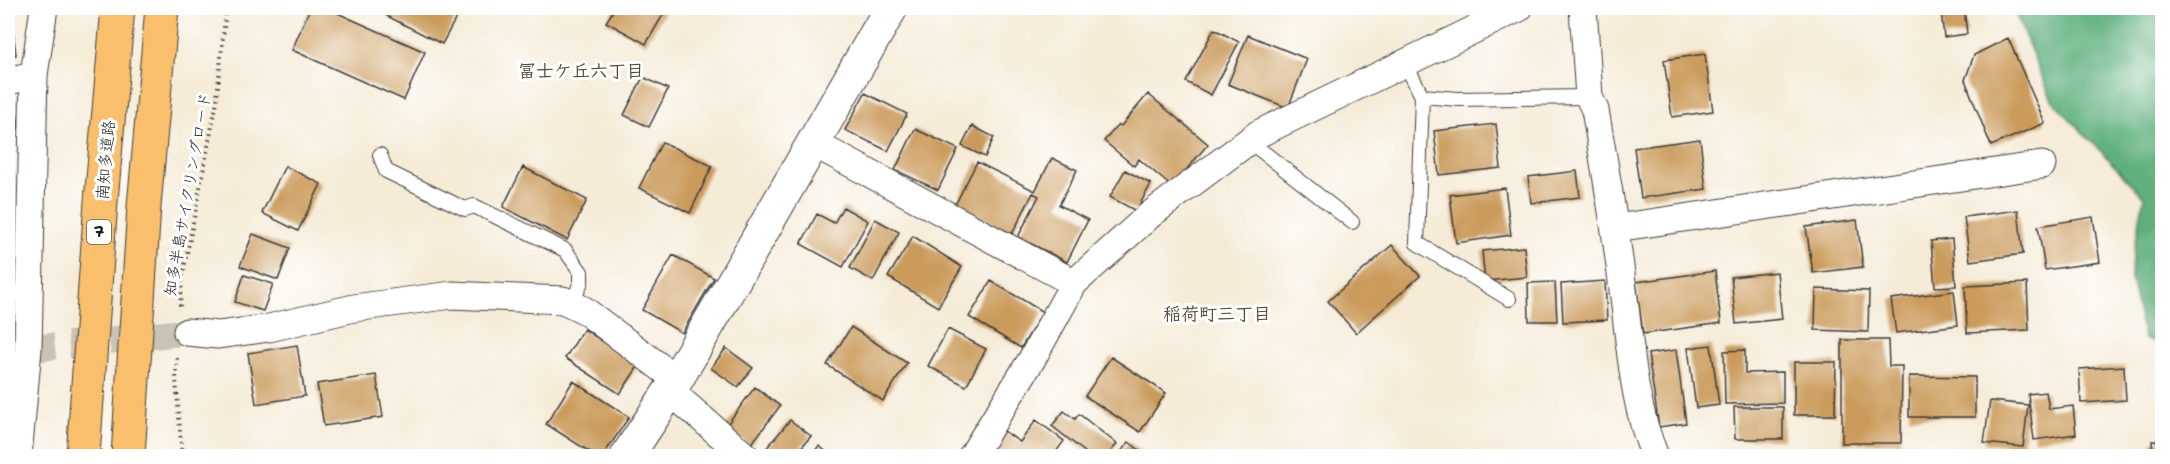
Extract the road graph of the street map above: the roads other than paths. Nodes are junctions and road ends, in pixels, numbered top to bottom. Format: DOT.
graph roads {
  1 [pos="44,8"];
  2 [pos="118,8"];
  3 [pos="162,8"];
  4 [pos="891,8"];
  5 [pos="1519,8"];
  6 [pos="1583,8"];
  7 [pos="1405,63"];
  8 [pos="34,75"];
  9 [pos="8,81"];
  10 [pos="1422,96"];
  11 [pos="1589,97"];
  12 [pos="1249,141"];
  13 [pos="813,143"];
  14 [pos="380,155"];
  15 [pos="2042,165"];
  16 [pos="1352,222"];
  17 [pos="1616,228"];
  18 [pos="1074,283"];
  19 [pos="18,298"];
  20 [pos="1509,299"];
  21 [pos="572,304"];
  22 [pos="183,322"];
  23 [pos="673,385"];
  24 [pos="18,456"];
  25 [pos="83,456"];
  26 [pos="128,456"];
  27 [pos="627,456"];
  28 [pos="745,456"];
  29 [pos="972,456"];
  30 [pos="1655,456"];
  1 -- 8 [label="street"];
  2 -- 25 [label="highway, 南知多道路 / 7"];
  3 -- 26 [label="highway"];
  4 -- 13 [label="street"];
  5 -- 7 [label="street"];
  6 -- 11 [label="street"];
  7 -- 10 [label="lane"];
  7 -- 12 [label="street"];
  8 -- 9 [label="street"];
  8 -- 19 [label="street"];
  10 -- 11 [label="lane"];
  10 -- 20 [label="lane"];
  11 -- 17 [label="street"];
  12 -- 16 [label="lane"];
  12 -- 18 [label="street"];
  13 -- 18 [label="street"];
  13 -- 23 [label="street"];
  14 -- 21 [label="lane"];
  15 -- 17 [label="street"];
  17 -- 30 [label="street"];
  18 -- 29 [label="street"];
  19 -- 24 [label="street"];
  21 -- 22 [label="street"];
  21 -- 23 [label="street"];
  23 -- 27 [label="street"];
  23 -- 28 [label="street"];
}
